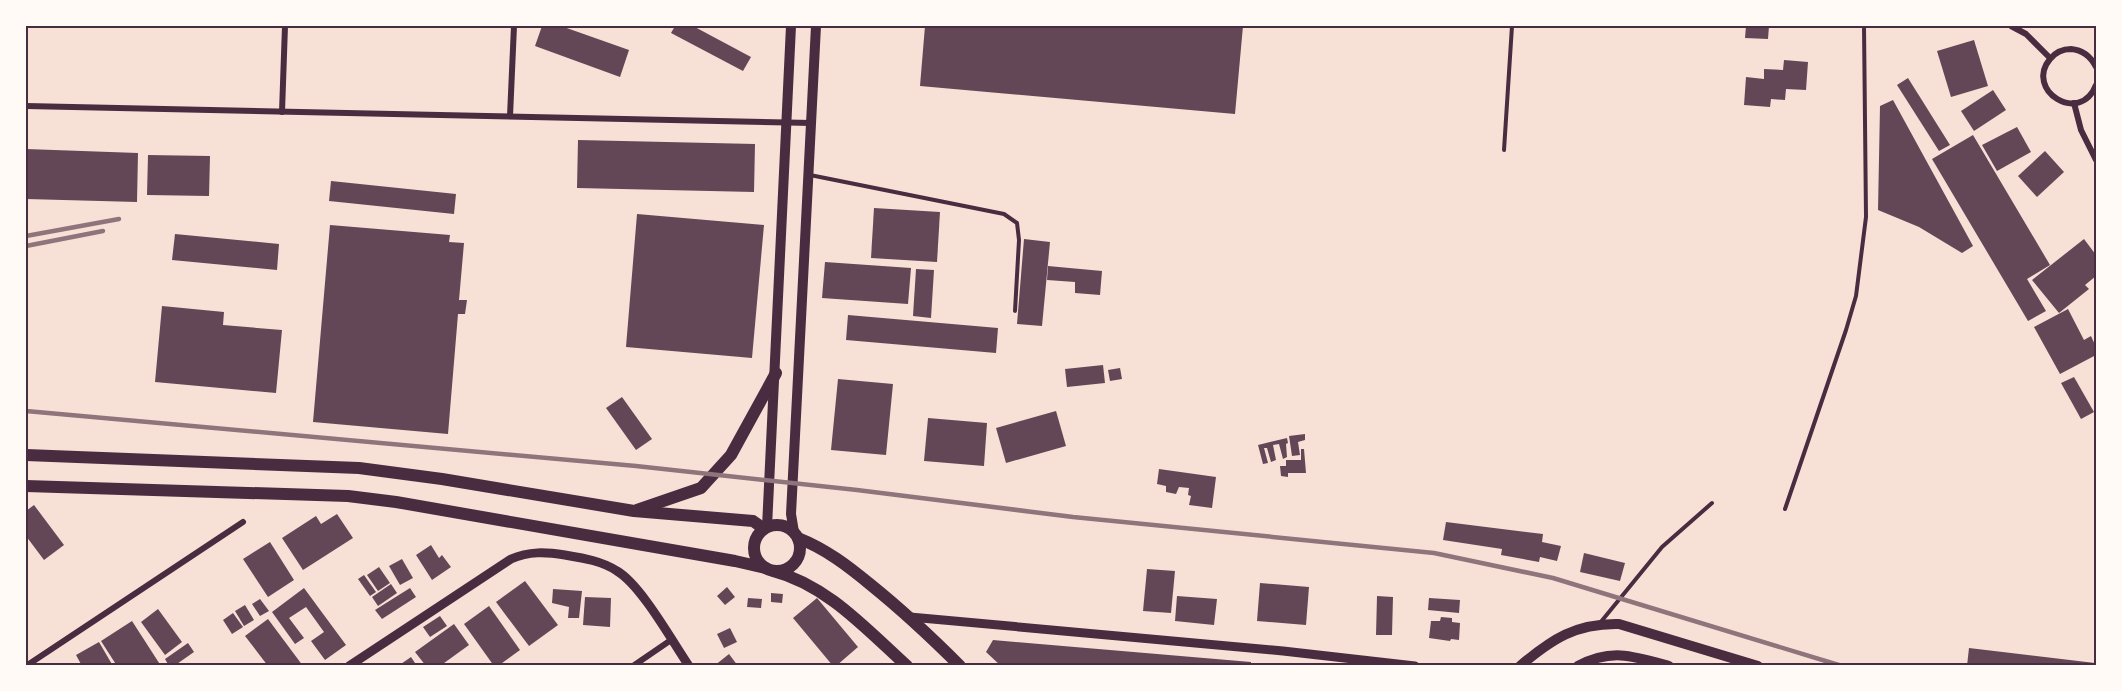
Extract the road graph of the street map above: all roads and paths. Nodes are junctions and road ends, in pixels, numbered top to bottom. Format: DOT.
graph roads {
  1 [pos="285,26"];
  2 [pos="514,26"];
  3 [pos="791,26"];
  4 [pos="816,26"];
  5 [pos="1512,26"];
  6 [pos="1864,26"];
  7 [pos="2011,26"];
  8 [pos="2050,58"];
  9 [pos="2096,63"];
  10 [pos="2097,85"];
  11 [pos="2074,103"];
  12 [pos="26,106"];
  13 [pos="282,112"];
  14 [pos="510,116"];
  15 [pos="787,122"];
  16 [pos="812,123"];
  17 [pos="1504,150"];
  18 [pos="2097,160"];
  19 [pos="809,175"];
  20 [pos="1015,311"];
  21 [pos="776,373"];
  22 [pos="26,455"];
  23 [pos="26,486"];
  24 [pos="1712,503"];
  25 [pos="1785,509"];
  26 [pos="634,511"];
  27 [pos="243,522"];
  28 [pos="766,528"];
  29 [pos="796,535"];
  30 [pos="769,569"];
  31 [pos="910,617"];
  32 [pos="1600,624"];
  33 [pos="671,640"];
  34 [pos="26,666"];
  35 [pos="349,666"];
  36 [pos="633,666"];
  37 [pos="689,666"];
  38 [pos="907,666"];
  39 [pos="960,666"];
  40 [pos="1415,666"];
  41 [pos="1520,666"];
  42 [pos="1578,666"];
  43 [pos="1669,666"];
  44 [pos="1758,666"];
  1 -- 13 [label="street"];
  2 -- 14 [label="street"];
  3 -- 15 [label="main road"];
  4 -- 16 [label="main road"];
  5 -- 17 [label="lane"];
  6 -- 25 [label="lane"];
  7 -- 8 [label="street"];
  8 -- 9 [label="street"];
  8 -- 11 [label="street"];
  10 -- 11 [label="street"];
  11 -- 18 [label="street"];
  12 -- 13 [label="street"];
  13 -- 14 [label="street"];
  14 -- 15 [label="street"];
  15 -- 16 [label="street"];
  15 -- 21 [label="main road"];
  16 -- 19 [label="main road"];
  19 -- 20 [label="lane"];
  19 -- 29 [label="main road"];
  21 -- 26 [label="highway"];
  21 -- 28 [label="main road"];
  22 -- 26 [label="highway"];
  23 -- 30 [label="highway"];
  24 -- 32 [label="lane"];
  26 -- 28 [label="highway"];
  27 -- 34 [label="street"];
  28 -- 29 [label="highway"];
  28 -- 30 [label="highway"];
  29 -- 30 [label="highway"];
  29 -- 31 [label="highway"];
  30 -- 38 [label="highway"];
  31 -- 39 [label="highway"];
  31 -- 40 [label="street"];
  32 -- 41 [label="main road"];
  32 -- 44 [label="main road"];
  33 -- 35 [label="street"];
  33 -- 36 [label="street"];
  33 -- 37 [label="street"];
  42 -- 43 [label="main road"];
}
